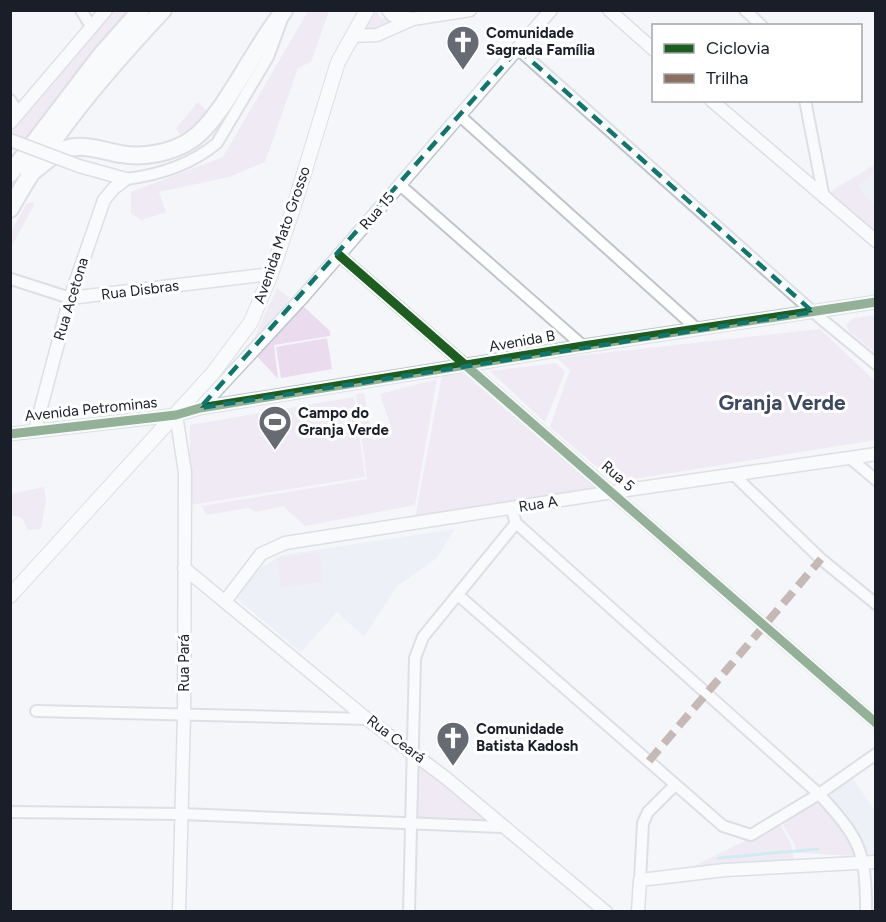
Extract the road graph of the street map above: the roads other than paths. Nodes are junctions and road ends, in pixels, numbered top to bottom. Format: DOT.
graph roads {
  1 [pos="81,10"];
  2 [pos="106,10"];
  3 [pos="141,10"];
  4 [pos="163,10"];
  5 [pos="367,10"];
  6 [pos="388,10"];
  7 [pos="470,10"];
  8 [pos="551,10"];
  9 [pos="609,10"];
  10 [pos="284,11"];
  11 [pos="751,12"];
  12 [pos="413,19"];
  13 [pos="760,24"];
  14 [pos="92,28"];
  15 [pos="352,36"];
  16 [pos="652,48"];
  17 [pos="518,49"];
  18 [pos="10,100"];
  19 [pos="713,102"];
  20 [pos="805,102"];
  21 [pos="460,116"];
  22 [pos="15,118"];
  23 [pos="10,140"];
  24 [pos="10,174"];
  25 [pos="29,174"];
  26 [pos="126,179"];
  27 [pos="400,185"];
  28 [pos="824,198"];
  29 [pos="10,209"];
  30 [pos="876,241"];
  31 [pos="339,255"];
  32 [pos="271,274"];
  33 [pos="10,279"];
  34 [pos="70,298"];
  35 [pos="876,302"];
  36 [pos="813,312"];
  37 [pos="697,329"];
  38 [pos="583,346"];
  39 [pos="876,364"];
  40 [pos="469,366"];
  41 [pos="200,408"];
  42 [pos="176,415"];
  43 [pos="35,430"];
  44 [pos="10,434"];
  45 [pos="876,454"];
  46 [pos="850,458"];
  47 [pos="734,475"];
  48 [pos="876,480"];
  49 [pos="614,492"];
  50 [pos="511,508"];
  51 [pos="516,523"];
  52 [pos="184,568"];
  53 [pos="458,595"];
  54 [pos="10,596"];
  55 [pos="226,600"];
  56 [pos="876,604"];
  57 [pos="36,711"];
  58 [pos="184,714"];
  59 [pos="368,719"];
  60 [pos="876,723"];
  61 [pos="412,751"];
  62 [pos="876,754"];
  63 [pos="675,785"];
  64 [pos="819,794"];
  65 [pos="10,812"];
  66 [pos="182,814"];
  67 [pos="410,824"];
  68 [pos="502,826"];
  69 [pos="870,863"];
  70 [pos="640,880"];
  71 [pos="179,912"];
  72 [pos="409,912"];
  73 [pos="606,912"];
  74 [pos="638,912"];
  75 [pos="866,912"];
  1 -- 14 [label="street"];
  2 -- 14 [label="street"];
  3 -- 24 [label="highway"];
  4 -- 25 [label="highway"];
  5 -- 15 [label="main road, Avenida Mato Grosso"];
  6 -- 12 [label="street"];
  7 -- 12 [label="street"];
  8 -- 17 [label="street, Rua 15"];
  9 -- 16 [label="street"];
  10 -- 25 [label="highway"];
  10 -- 26 [label="street"];
  11 -- 13 [label="street"];
  12 -- 15 [label="street"];
  14 -- 22 [label="street"];
  15 -- 32 [label="main road, Avenida Mato Grosso"];
  17 -- 21 [label="street, Rua 15"];
  17 -- 36 [label="street"];
  18 -- 22 [label="street"];
  19 -- 28 [label="street"];
  20 -- 28 [label="street"];
  21 -- 27 [label="street, Rua 15"];
  21 -- 37 [label="street"];
  23 -- 26 [label="street, bridge"];
  25 -- 29 [label="highway"];
  26 -- 34 [label="street, Rua Acetona"];
  27 -- 31 [label="street, Rua 15"];
  27 -- 38 [label="street"];
  28 -- 30 [label="street"];
  31 -- 40 [label="street, Rua 5"];
  31 -- 41 [label="street, Rua 15"];
  32 -- 34 [label="street, Rua Disbras"];
  32 -- 42 [label="main road, Avenida Mato Grosso"];
  33 -- 34 [label="street, Rua Disbras"];
  34 -- 43 [label="street, Rua Acetona"];
  35 -- 36 [label="street, Avenida B"];
  36 -- 37 [label="street, Avenida B"];
  36 -- 39 [label="street"];
  37 -- 38 [label="street, Avenida B"];
  38 -- 40 [label="street, Avenida B"];
  40 -- 41 [label="street, Avenida B"];
  40 -- 49 [label="street, Rua 5"];
  41 -- 42 [label="street, Avenida B"];
  42 -- 43 [label="street, Avenida Petrominas"];
  42 -- 52 [label="street, Rua Pará"];
  42 -- 54 [label="main road, Avenida Mato Grosso"];
  43 -- 44 [label="street, Avenida Petrominas"];
  45 -- 46 [label="street, Rua A"];
  46 -- 47 [label="street, Rua A"];
  46 -- 48 [label="street"];
  47 -- 49 [label="street, Rua A"];
  47 -- 56 [label="street"];
  49 -- 50 [label="street, Rua A"];
  49 -- 60 [label="street, Rua 5"];
  50 -- 51 [label="street"];
  50 -- 55 [label="street, Rua A"];
  51 -- 53 [label="street"];
  51 -- 64 [label="street"];
  52 -- 55 [label="street, Rua Ceará"];
  52 -- 58 [label="street, Rua Pará"];
  53 -- 61 [label="street"];
  53 -- 63 [label="street"];
  55 -- 59 [label="street, Rua Ceará"];
  57 -- 58 [label="street"];
  58 -- 59 [label="street"];
  58 -- 66 [label="street, Rua Pará"];
  59 -- 61 [label="street, Rua Ceará"];
  61 -- 67 [label="street"];
  61 -- 68 [label="street, Rua Ceará"];
  62 -- 64 [label="street"];
  63 -- 64 [label="street"];
  63 -- 70 [label="street"];
  64 -- 69 [label="street"];
  65 -- 66 [label="street"];
  66 -- 67 [label="street"];
  66 -- 71 [label="street, Rua Pará"];
  67 -- 68 [label="street"];
  67 -- 72 [label="street"];
  68 -- 73 [label="street, Rua Ceará"];
  69 -- 70 [label="street"];
  69 -- 75 [label="street"];
  70 -- 74 [label="street"];
}
